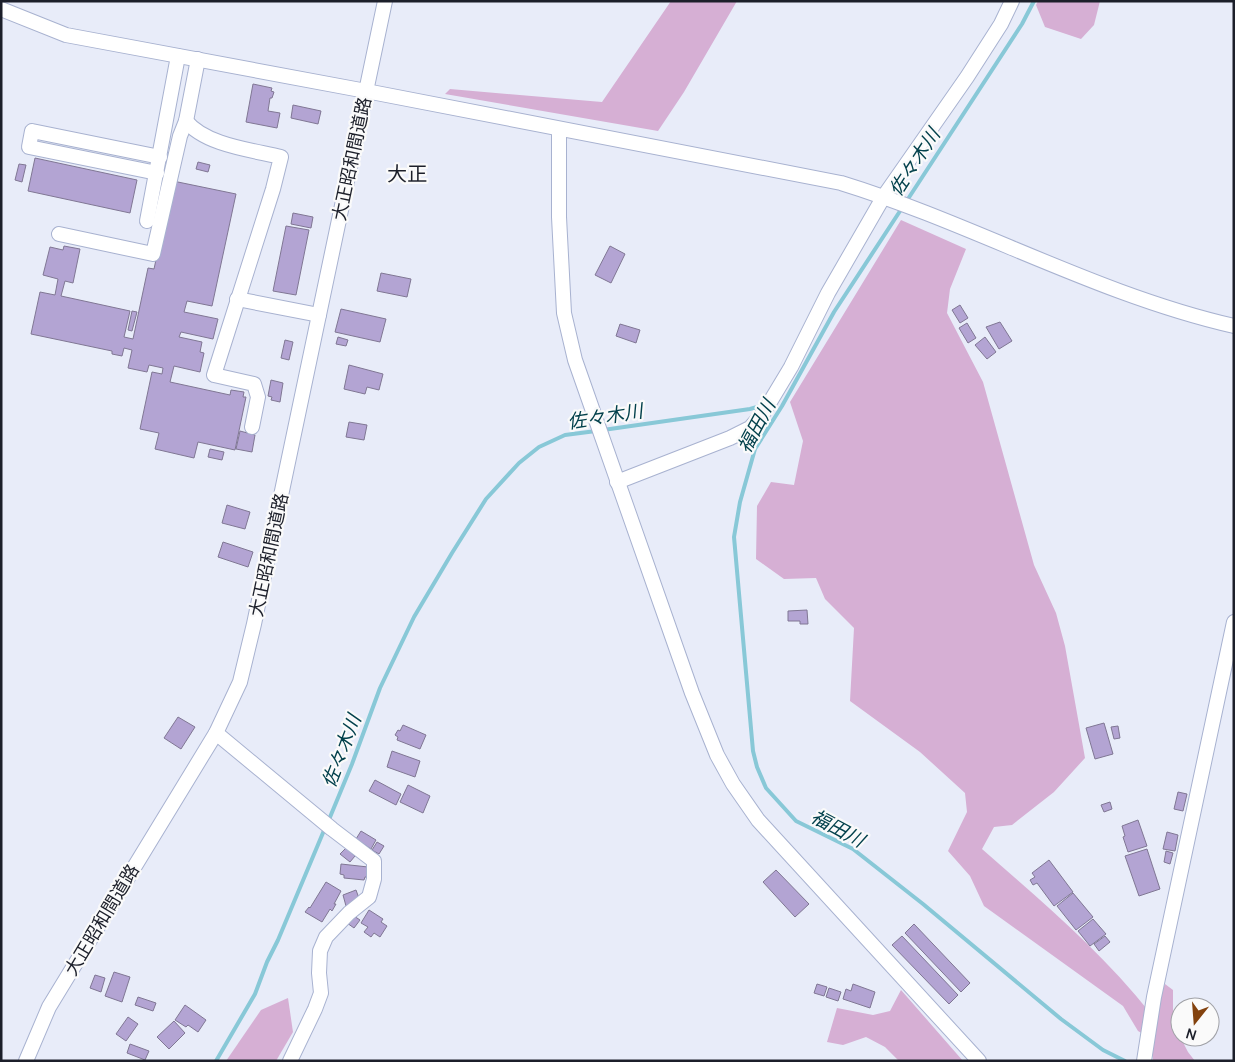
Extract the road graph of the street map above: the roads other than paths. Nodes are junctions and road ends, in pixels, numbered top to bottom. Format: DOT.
graph roads {
  1 [pos="385,1"];
  2 [pos="1012,1"];
  3 [pos="1,9"];
  4 [pos="178,56"];
  5 [pos="198,59"];
  6 [pos="366,91"];
  7 [pos="186,121"];
  8 [pos="559,129"];
  9 [pos="160,157"];
  10 [pos="157,173"];
  11 [pos="887,198"];
  12 [pos="147,221"];
  13 [pos="59,234"];
  14 [pos="237,300"];
  15 [pos="319,315"];
  16 [pos="1234,326"];
  17 [pos="252,427"];
  18 [pos="617,482"];
  19 [pos="1234,622"];
  20 [pos="216,733"];
  21 [pos="26,1061"];
  22 [pos="290,1061"];
  23 [pos="979,1061"];
  24 [pos="1144,1061"];
  1 -- 6 [label="street, 大正昭和間道路"];
  2 -- 11 [label="street"];
  3 -- 4 [label="street"];
  4 -- 5 [label="street"];
  4 -- 9 [label="street"];
  5 -- 6 [label="street"];
  5 -- 7 [label="street"];
  6 -- 8 [label="street"];
  6 -- 15 [label="street, 大正昭和間道路"];
  7 -- 13 [label="street"];
  7 -- 14 [label="street"];
  8 -- 11 [label="street"];
  8 -- 18 [label="street"];
  9 -- 10 [label="street"];
  9 -- 10 [label="street"];
  10 -- 12 [label="street"];
  11 -- 16 [label="street"];
  11 -- 18 [label="street"];
  14 -- 15 [label="street"];
  14 -- 17 [label="street"];
  15 -- 20 [label="street, 大正昭和間道路"];
  18 -- 23 [label="street"];
  19 -- 24 [label="street"];
  20 -- 21 [label="street, 大正昭和間道路"];
  20 -- 22 [label="street"];
}
